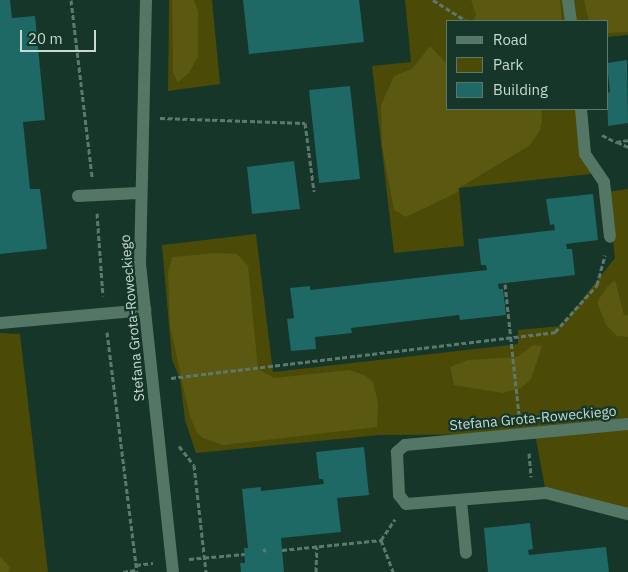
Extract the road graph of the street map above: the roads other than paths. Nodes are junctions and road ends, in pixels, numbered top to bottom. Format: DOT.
graph roads {
  1 [pos="146,0"];
  2 [pos="568,0"];
  3 [pos="571,20"];
  4 [pos="581,110"];
  5 [pos="139,193"];
  6 [pos="78,196"];
  7 [pos="610,237"];
  8 [pos="145,310"];
  9 [pos="0,323"];
  10 [pos="628,424"];
  11 [pos="461,501"];
  12 [pos="628,514"];
  13 [pos="466,553"];
  14 [pos="174,572"];
  1 -- 5 [label="street, Stefana Grota-Roweckiego"];
  2 -- 3 [label="street"];
  4 -- 7 [label="street"];
  5 -- 6 [label="street"];
  5 -- 8 [label="street, Stefana Grota-Roweckiego"];
  8 -- 9 [label="street"];
  8 -- 14 [label="street, Stefana Grota-Roweckiego"];
  10 -- 11 [label="street, Stefana Grota-Roweckiego"];
  11 -- 12 [label="street"];
  11 -- 13 [label="street"];
}
